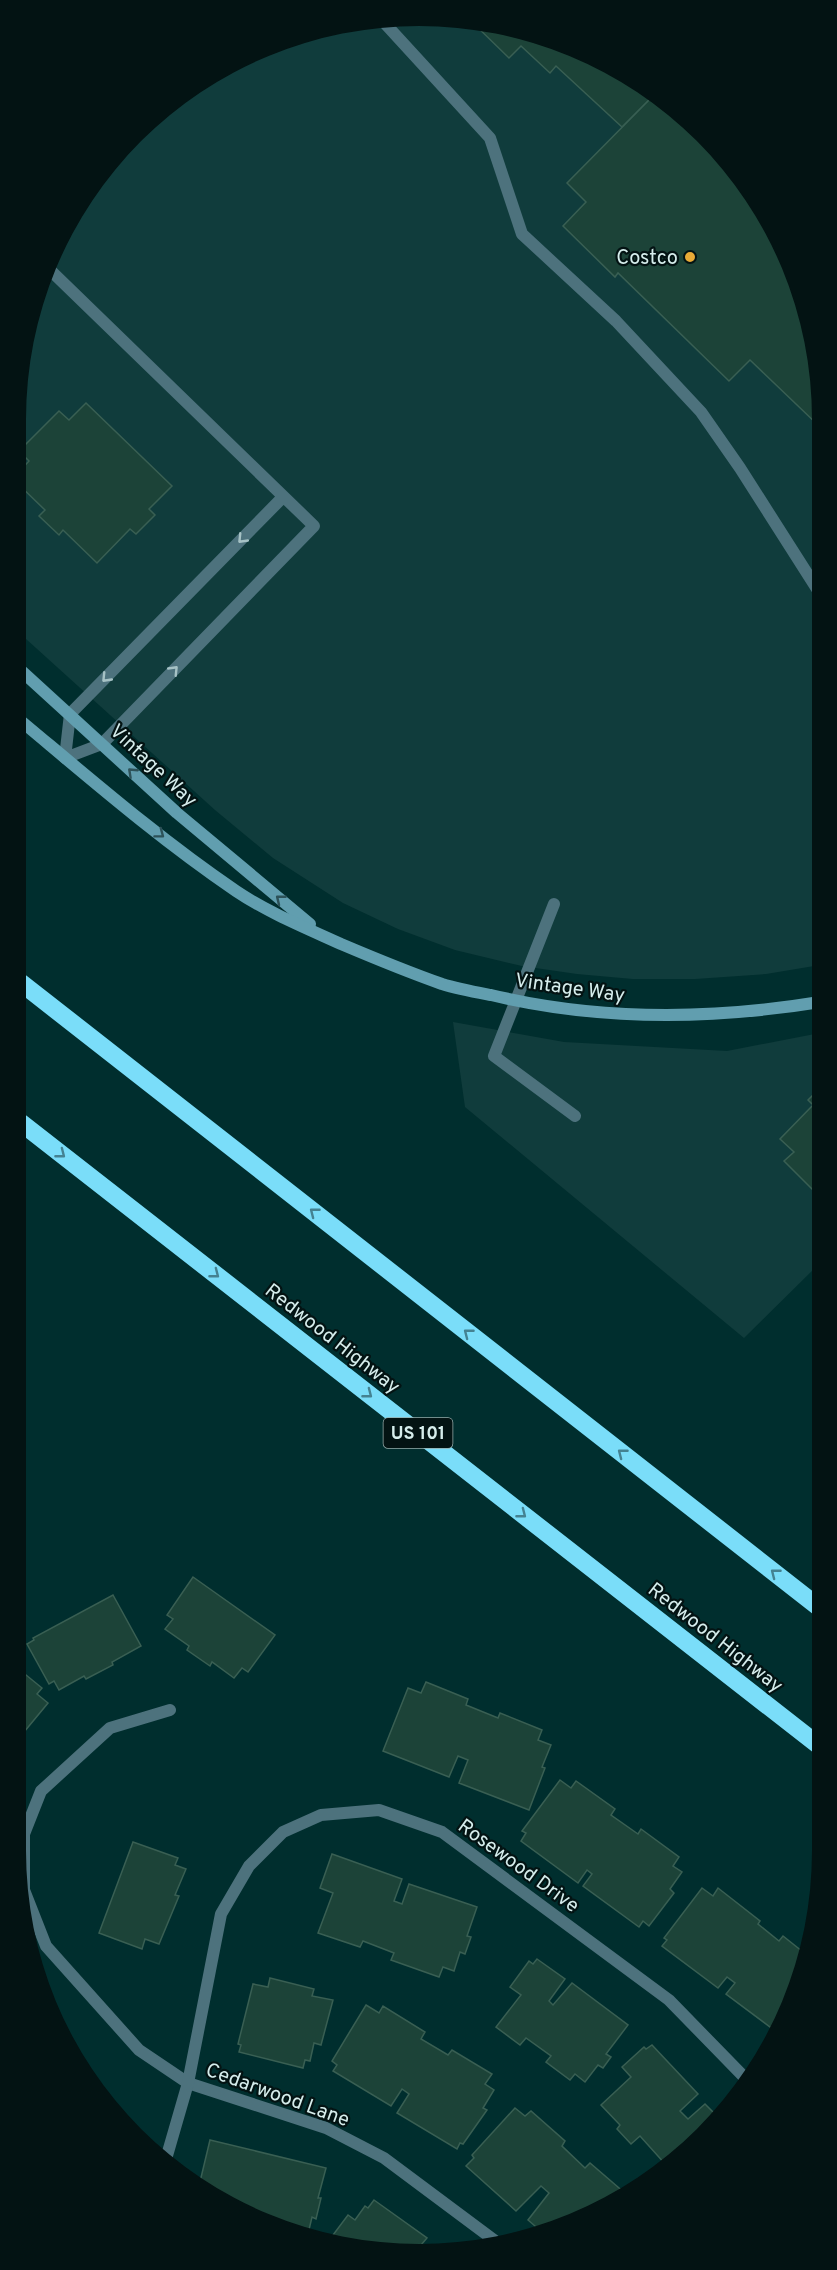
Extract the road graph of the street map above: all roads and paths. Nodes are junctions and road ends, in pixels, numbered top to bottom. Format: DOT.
graph roads {
  1 [pos="388,27"];
  2 [pos="53,273"];
  3 [pos="283,497"];
  4 [pos="812,581"];
  5 [pos="26,675"];
  6 [pos="70,714"];
  7 [pos="26,725"];
  8 [pos="102,744"];
  9 [pos="65,758"];
  10 [pos="554,904"];
  11 [pos="325,937"];
  12 [pos="26,987"];
  13 [pos="515,1001"];
  14 [pos="812,1003"];
  15 [pos="575,1116"];
  16 [pos="26,1127"];
  17 [pos="812,1602"];
  18 [pos="170,1710"];
  19 [pos="812,1740"];
  20 [pos="26,1829"];
  21 [pos="29,1903"];
  22 [pos="742,2075"];
  23 [pos="188,2083"];
  24 [pos="168,2154"];
  25 [pos="491,2238"];
  1 -- 4 [label="street"];
  2 -- 3 [label="street"];
  3 -- 6 [label="street, one-way"];
  8 -- 3 [label="street, one-way"];
  5 -- 6 [label="street, Vintage Way"];
  6 -- 8 [label="street, Vintage Way"];
  6 -- 9 [label="street"];
  7 -- 9 [label="street, Vintage Way"];
  8 -- 9 [label="street"];
  11 -- 8 [label="street, Vintage Way, one-way"];
  9 -- 11 [label="street, Vintage Way, one-way"];
  10 -- 13 [label="street"];
  11 -- 13 [label="street, Vintage Way"];
  17 -- 12 [label="highway, one-way"];
  13 -- 14 [label="street, Vintage Way"];
  13 -- 15 [label="street"];
  16 -- 19 [label="highway, Redwood Highway / US 101, one-way"];
  18 -- 20 [label="street, Cedarwood Lane"];
  21 -- 23 [label="street, Cedarwood Lane"];
  22 -- 23 [label="street, Rosewood Drive"];
  23 -- 24 [label="street, Rosewood Drive"];
  23 -- 25 [label="street, Cedarwood Lane"];
}
